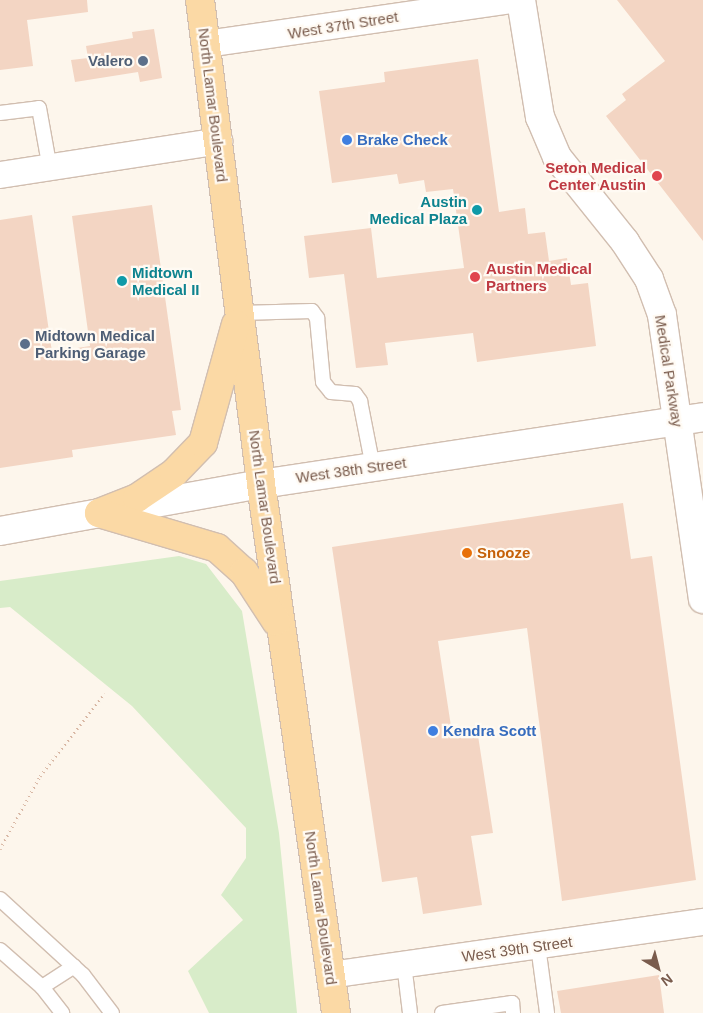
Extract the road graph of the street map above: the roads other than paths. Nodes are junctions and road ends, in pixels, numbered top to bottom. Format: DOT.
graph roads {
  1 [pos="200,0"];
  2 [pos="510,0"];
  3 [pos="521,0"];
  4 [pos="206,44"];
  5 [pos="0,113"];
  6 [pos="219,142"];
  7 [pos="50,169"];
  8 [pos="0,175"];
  9 [pos="240,313"];
  10 [pos="690,419"];
  11 [pos="373,467"];
  12 [pos="261,484"];
  13 [pos="99,513"];
  14 [pos="0,531"];
  15 [pos="700,558"];
  16 [pos="703,599"];
  17 [pos="282,631"];
  18 [pos="0,899"];
  19 [pos="703,922"];
  20 [pos="538,946"];
  21 [pos="0,950"];
  22 [pos="404,964"];
  23 [pos="74,966"];
  24 [pos="330,975"];
  25 [pos="42,987"];
  26 [pos="62,1013"];
  27 [pos="112,1013"];
  28 [pos="336,1013"];
  29 [pos="410,1013"];
  30 [pos="442,1013"];
  31 [pos="513,1013"];
  32 [pos="547,1013"];
  1 -- 4 [label="main road, North Lamar Boulevard"];
  2 -- 4 [label="street, West 37th Street"];
  3 -- 10 [label="main road, Medical Parkway"];
  4 -- 6 [label="main road, North Lamar Boulevard"];
  5 -- 7 [label="lane"];
  6 -- 7 [label="street"];
  6 -- 9 [label="main road, North Lamar Boulevard"];
  7 -- 8 [label="street"];
  9 -- 11 [label="lane"];
  9 -- 12 [label="main road, North Lamar Boulevard"];
  9 -- 13 [label="main road"];
  10 -- 11 [label="main road, West 38th Street"];
  10 -- 15 [label="main road, Medical Parkway"];
  11 -- 12 [label="main road, West 38th Street"];
  12 -- 13 [label="main road, West 38th Street"];
  12 -- 17 [label="main road, North Lamar Boulevard"];
  13 -- 14 [label="main road, West 38th Street"];
  13 -- 17 [label="main road"];
  15 -- 16 [label="main road, Medical Parkway"];
  17 -- 24 [label="main road, North Lamar Boulevard"];
  18 -- 23 [label="lane"];
  19 -- 20 [label="street, West 39th Street"];
  20 -- 22 [label="street, West 39th Street"];
  20 -- 32 [label="lane"];
  21 -- 25 [label="lane"];
  22 -- 24 [label="street, West 39th Street"];
  22 -- 29 [label="lane"];
  23 -- 25 [label="lane"];
  23 -- 27 [label="lane"];
  24 -- 28 [label="main road, North Lamar Boulevard"];
  25 -- 26 [label="lane"];
  30 -- 31 [label="lane"];
}
